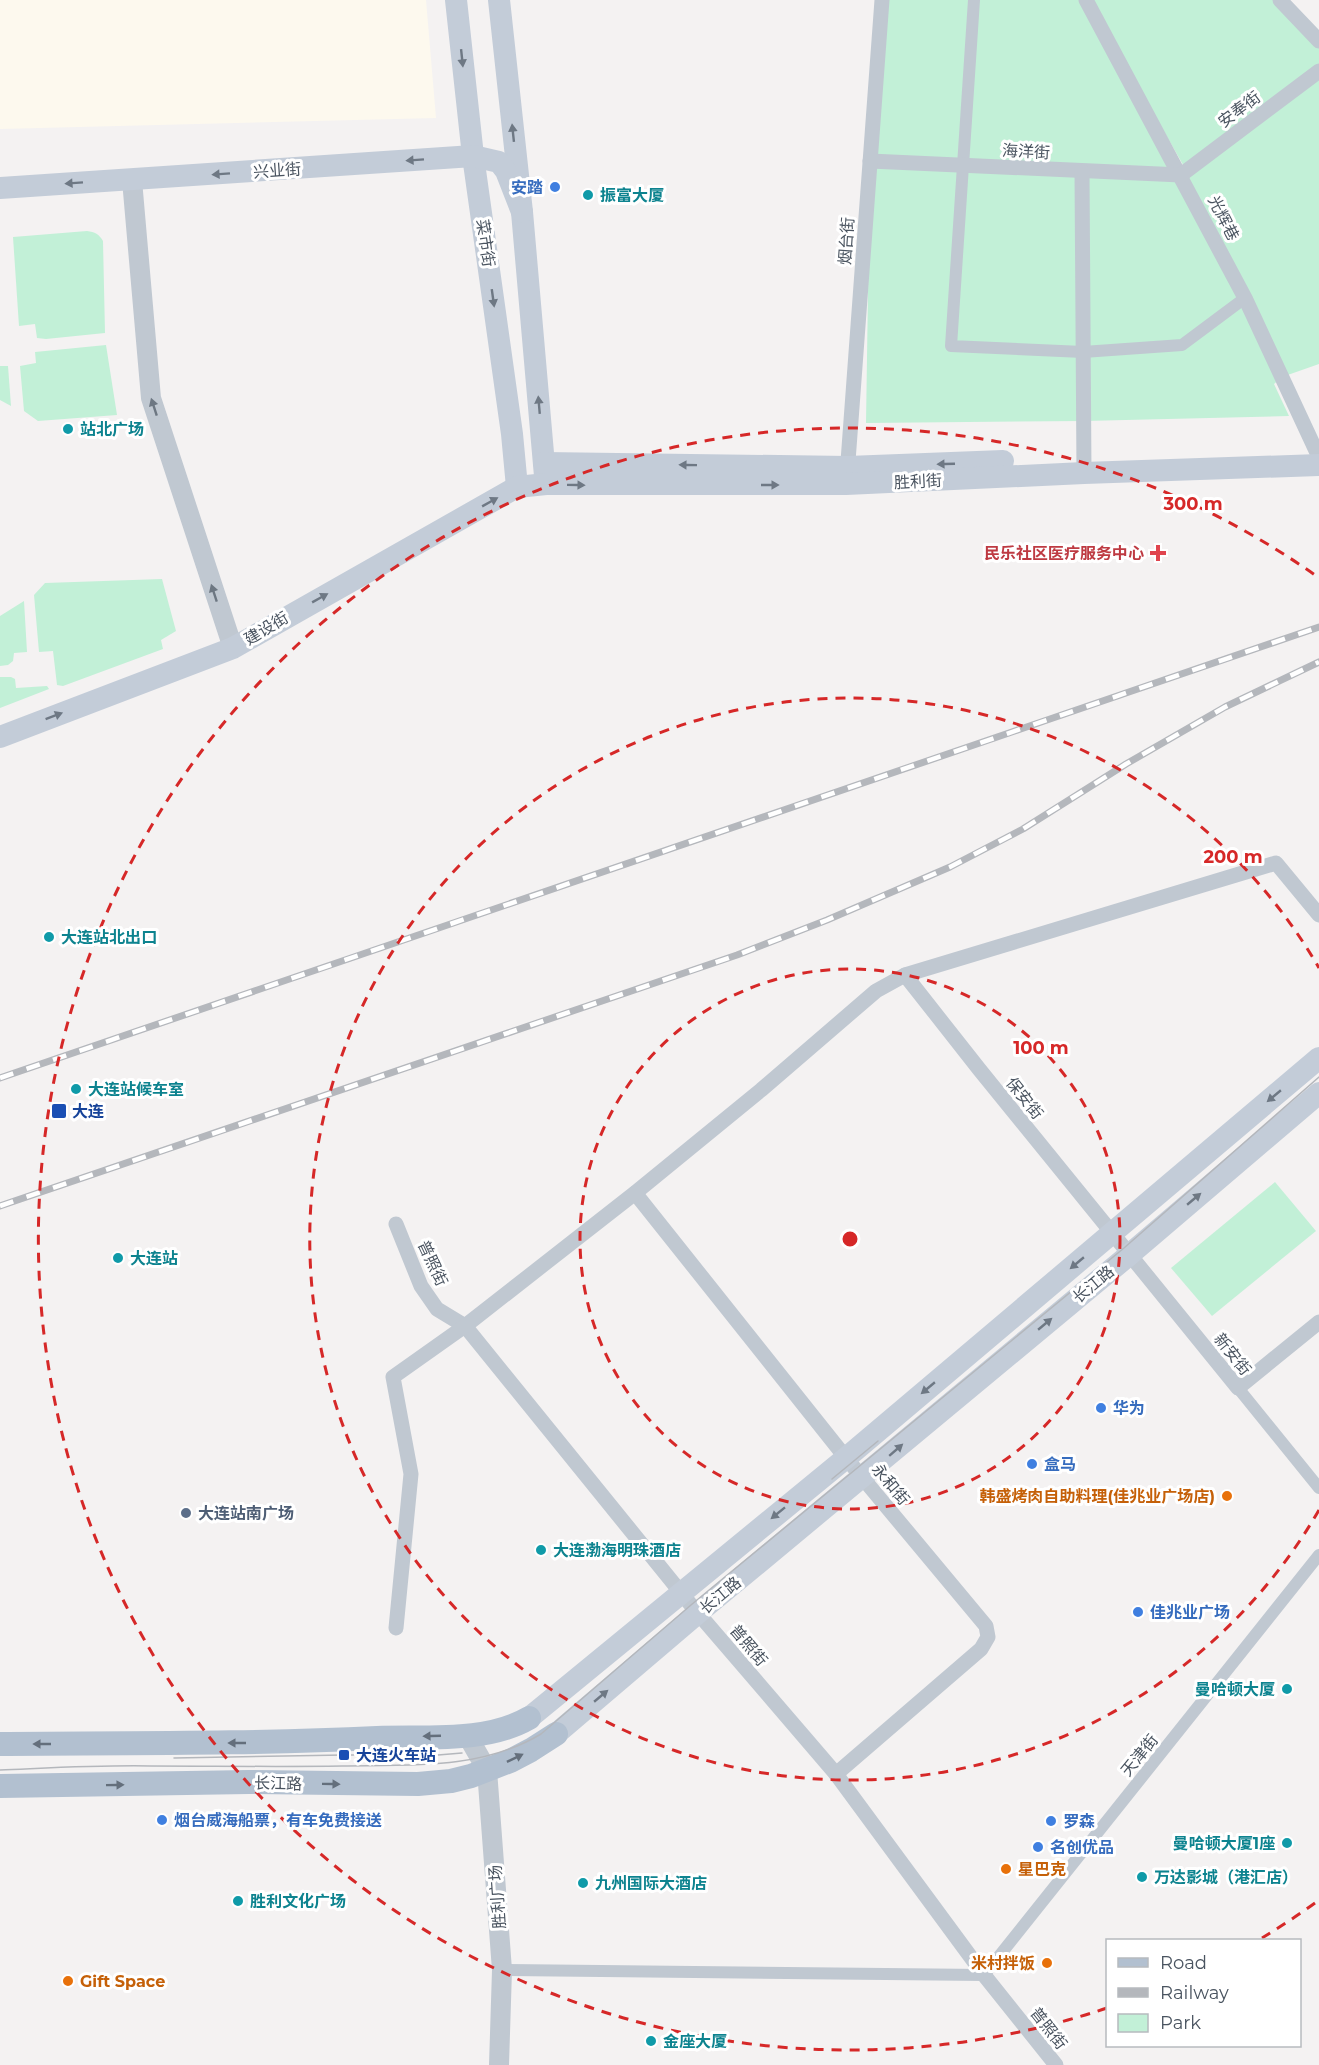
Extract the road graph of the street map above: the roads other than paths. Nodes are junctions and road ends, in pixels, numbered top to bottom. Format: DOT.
graph roads {
  1 [pos="456,0"];
  2 [pos="499,0"];
  3 [pos="882,0"];
  4 [pos="974,0"];
  5 [pos="1086,0"];
  6 [pos="1280,0"];
  7 [pos="1319,41"];
  8 [pos="1319,71"];
  9 [pos="473,156"];
  10 [pos="870,161"];
  11 [pos="963,166"];
  12 [pos="1082,172"];
  13 [pos="1181,175"];
  14 [pos="132,180"];
  15 [pos="0,188"];
  16 [pos="522,212"];
  17 [pos="1245,298"];
  18 [pos="1083,352"];
  19 [pos="1318,455"];
  20 [pos="1084,466"];
  21 [pos="545,474"];
  22 [pos="847,476"];
  23 [pos="517,487"];
  24 [pos="233,648"];
  25 [pos="0,738"];
  26 [pos="1319,915"];
  27 [pos="905,975"];
  28 [pos="1319,1058"];
  29 [pos="1319,1092"];
  30 [pos="634,1193"];
  31 [pos="396,1224"];
  32 [pos="1120,1243"];
  33 [pos="1319,1322"];
  34 [pos="465,1326"];
  35 [pos="1238,1388"];
  36 [pos="846,1458"];
  37 [pos="862,1478"];
  38 [pos="1319,1488"];
  39 [pos="1319,1555"];
  40 [pos="681,1592"];
  41 [pos="698,1613"];
  42 [pos="396,1628"];
  43 [pos="529,1718"];
  44 [pos="556,1734"];
  45 [pos="467,1735"];
  46 [pos="0,1744"];
  47 [pos="487,1770"];
  48 [pos="836,1774"];
  49 [pos="0,1786"];
  50 [pos="502,1970"];
  51 [pos="984,1975"];
  52 [pos="499,2065"];
  53 [pos="1056,2065"];
  1 -- 9 [label="main road, 菜市街, one-way"];
  16 -- 2 [label="main road, one-way"];
  3 -- 10 [label="street, 烟台街"];
  4 -- 11 [label="street"];
  5 -- 13 [label="street, 光辉巷"];
  6 -- 7 [label="street"];
  8 -- 13 [label="street, 安奉街"];
  9 -- 14 [label="main road, 兴业街, one-way"];
  9 -- 16 [label="main road, 兴业街"];
  9 -- 23 [label="main road, 菜市街, one-way"];
  10 -- 11 [label="street, 海洋街"];
  10 -- 22 [label="street, 烟台街"];
  11 -- 12 [label="street, 海洋街"];
  11 -- 18 [label="street"];
  12 -- 13 [label="street, 海洋街"];
  12 -- 18 [label="street"];
  13 -- 17 [label="street, 光辉巷"];
  14 -- 15 [label="main road, 兴业街, one-way"];
  24 -- 14 [label="street, one-way"];
  21 -- 16 [label="main road, one-way"];
  17 -- 18 [label="street"];
  17 -- 19 [label="street, 光辉巷"];
  18 -- 20 [label="street"];
  19 -- 20 [label="main road, 胜利街"];
  20 -- 22 [label="main road, 胜利街"];
  21 -- 22 [label="main road, 胜利街"];
  21 -- 23 [label="main road, 胜利街"];
  24 -- 23 [label="main road, 建设街, one-way"];
  25 -- 24 [label="main road, 建设街, one-way"];
  26 -- 27 [label="street"];
  27 -- 30 [label="street"];
  27 -- 32 [label="street, 保安街"];
  28 -- 32 [label="main road, 长江路, one-way"];
  32 -- 29 [label="main road, 长江路, one-way"];
  30 -- 34 [label="street"];
  30 -- 36 [label="street, 永和街"];
  31 -- 34 [label="street, 普照街"];
  32 -- 35 [label="street, 新安街"];
  32 -- 36 [label="main road, 长江路, one-way"];
  37 -- 32 [label="main road, 长江路, one-way"];
  33 -- 35 [label="street"];
  34 -- 40 [label="street, 普照街"];
  34 -- 42 [label="street"];
  35 -- 38 [label="street, 新安街"];
  36 -- 37 [label="street, 永和街"];
  36 -- 40 [label="main road, 长江路, one-way"];
  37 -- 41 [label="main road, 长江路"];
  37 -- 48 [label="street, 永和街"];
  39 -- 51 [label="street, 天津街"];
  40 -- 41 [label="street, 普照街"];
  40 -- 43 [label="main road, 长江路"];
  44 -- 41 [label="main road, 长江路, one-way"];
  41 -- 48 [label="street, 普照街"];
  43 -- 45 [label="main road, 长江路"];
  47 -- 44 [label="main road, 长江路, one-way"];
  45 -- 46 [label="main road, 长江路, one-way"];
  45 -- 47 [label="street, 胜利广场"];
  49 -- 47 [label="main road, 长江路, one-way"];
  47 -- 50 [label="street, 胜利广场"];
  48 -- 51 [label="street, 普照街"];
  50 -- 51 [label="street"];
  50 -- 52 [label="street, 胜利广场"];
  51 -- 53 [label="street, 普照街"];
}
